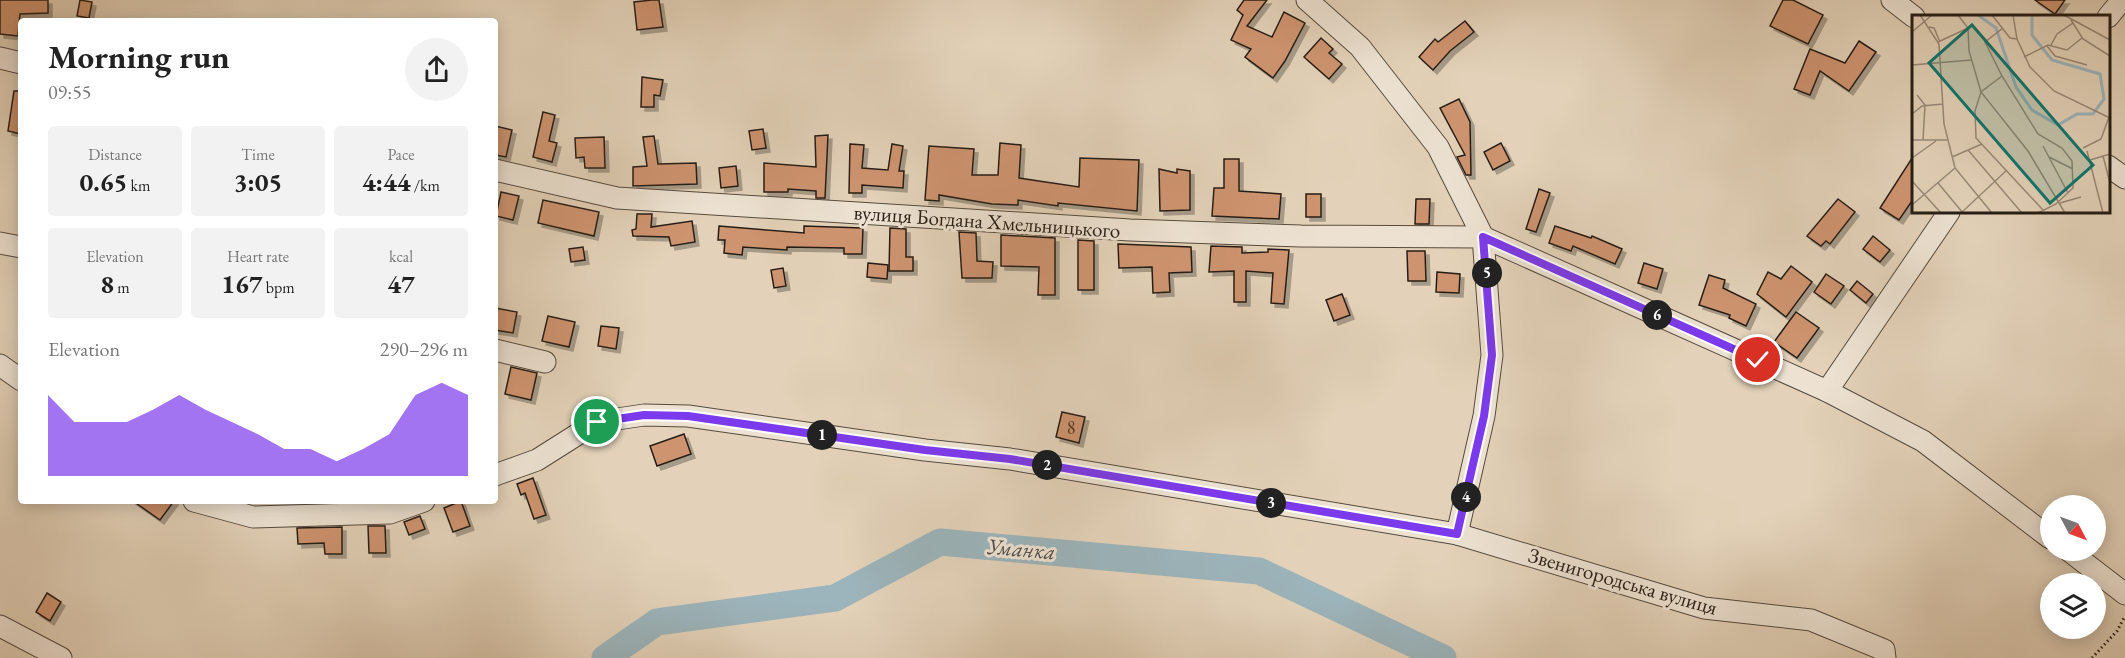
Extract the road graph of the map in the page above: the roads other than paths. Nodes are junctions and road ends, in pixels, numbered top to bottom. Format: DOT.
graph roads {
  1 [pos="1307,0"];
  2 [pos="1892,0"];
  3 [pos="2122,0"];
  4 [pos="1912,15"];
  5 [pos="2110,16"];
  6 [pos="0,58"];
  7 [pos="18,62"];
  8 [pos="2110,167"];
  9 [pos="498,171"];
  10 [pos="2125,178"];
  11 [pos="1948,213"];
  12 [pos="1483,237"];
  13 [pos="0,243"];
  14 [pos="18,246"];
  15 [pos="498,351"];
  16 [pos="545,362"];
  17 [pos="0,365"];
  18 [pos="18,378"];
  19 [pos="1827,391"];
  20 [pos="498,474"];
  21 [pos="205,504"];
  22 [pos="416,504"];
  23 [pos="2040,530"];
  24 [pos="1457,534"];
  25 [pos="2082,561"];
  26 [pos="2125,594"];
  27 [pos="0,626"];
  28 [pos="61,658"];
  29 [pos="1885,658"];
  1 -- 12 [label="street"];
  2 -- 4 [label="street"];
  3 -- 5 [label="street"];
  6 -- 7 [label="street"];
  8 -- 10 [label="street"];
  9 -- 12 [label="street, вулиця Богдана Хмельницького"];
  11 -- 19 [label="street"];
  12 -- 19 [label="street"];
  12 -- 24 [label="street"];
  13 -- 14 [label="street"];
  15 -- 16 [label="street"];
  17 -- 18 [label="street"];
  19 -- 23 [label="street"];
  20 -- 24 [label="street"];
  21 -- 22 [label="street"];
  24 -- 29 [label="street, Звенигородська вулиця"];
  25 -- 26 [label="street"];
  27 -- 28 [label="street"];
}
